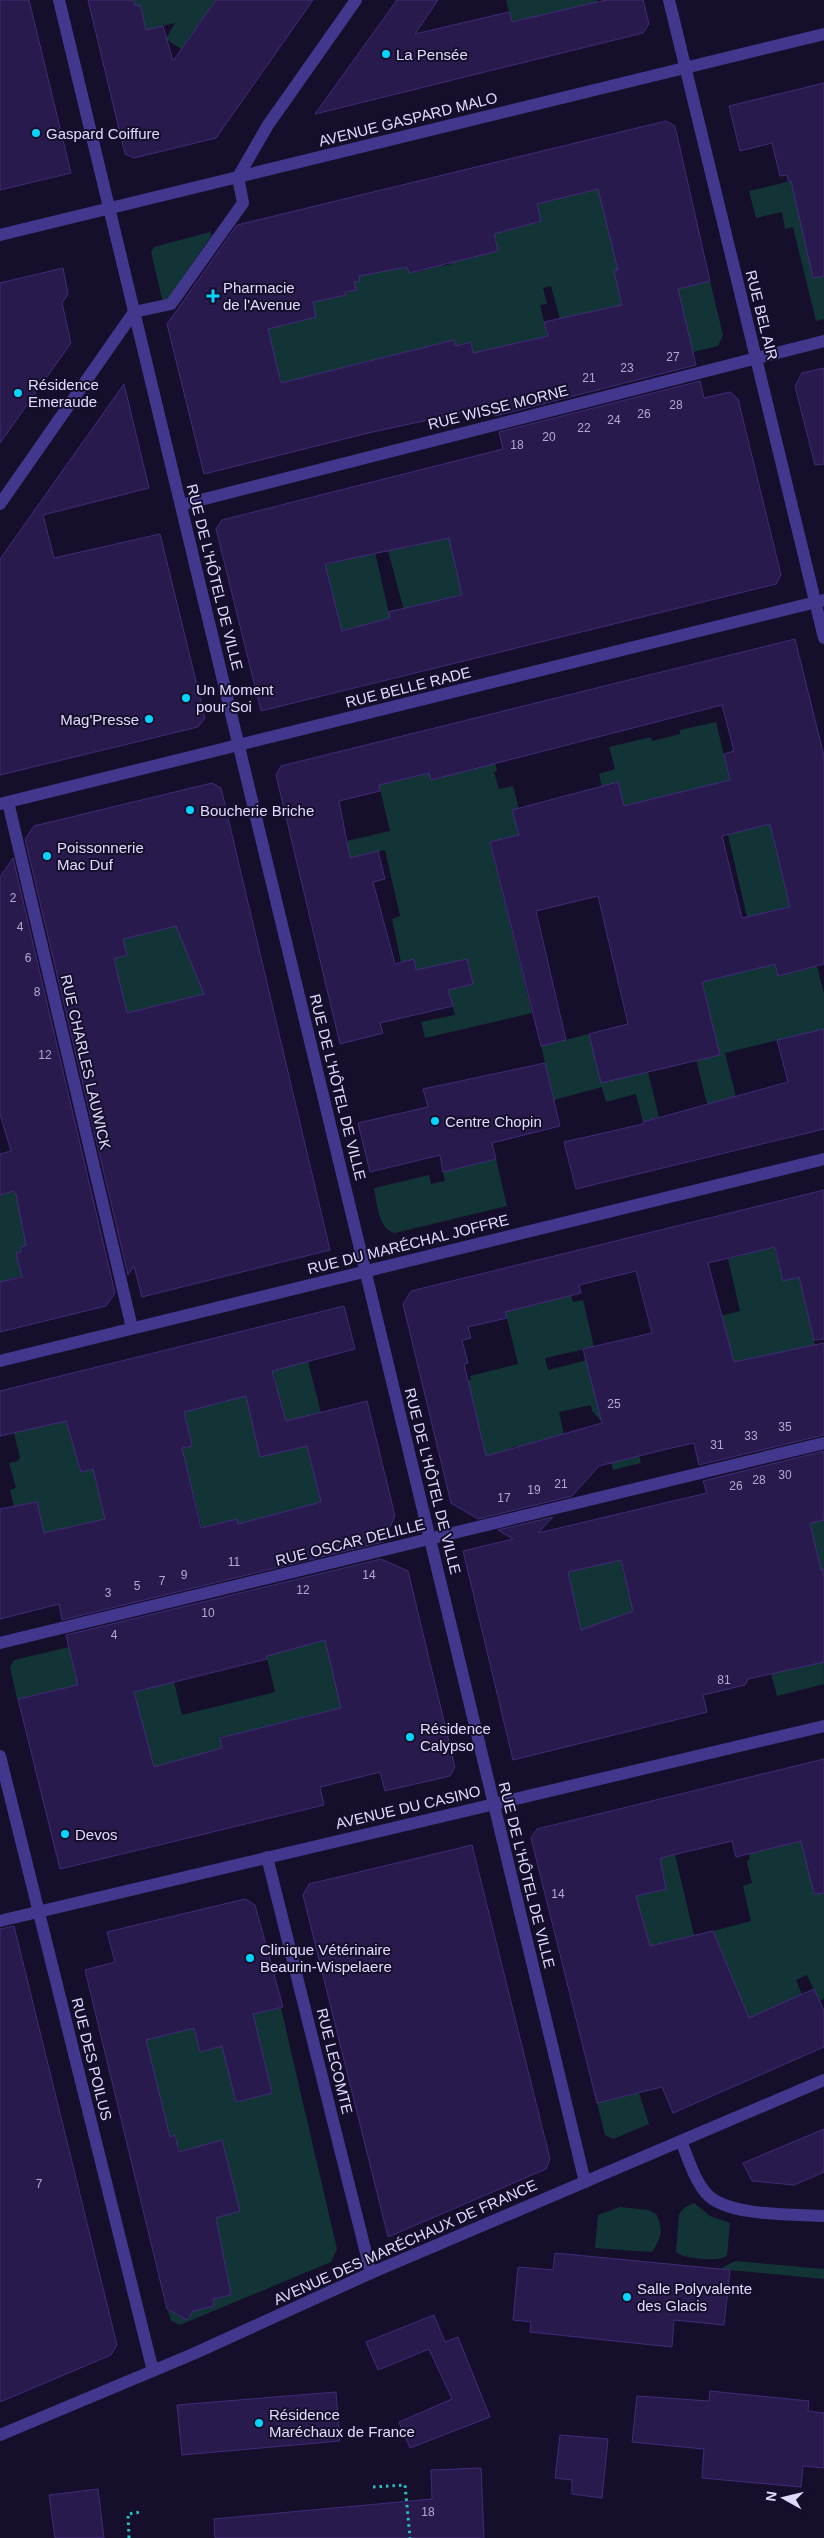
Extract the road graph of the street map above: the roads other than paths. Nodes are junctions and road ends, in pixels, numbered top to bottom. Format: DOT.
graph roads {
  1 [pos="59,0"];
  2 [pos="356,0"];
  3 [pos="669,0"];
  4 [pos="824,34"];
  5 [pos="686,68"];
  6 [pos="238,177"];
  7 [pos="109,209"];
  8 [pos="0,235"];
  9 [pos="134,312"];
  10 [pos="824,341"];
  11 [pos="756,358"];
  12 [pos="0,504"];
  13 [pos="181,505"];
  14 [pos="820,601"];
  15 [pos="824,638"];
  16 [pos="239,746"];
  17 [pos="4,803"];
  18 [pos="824,1159"];
  19 [pos="365,1271"];
  20 [pos="132,1328"];
  21 [pos="0,1361"];
  22 [pos="824,1443"];
  23 [pos="430,1539"];
  24 [pos="0,1643"];
  25 [pos="824,1726"];
  26 [pos="0,1756"];
  27 [pos="493,1804"];
  28 [pos="268,1857"];
  29 [pos="39,1912"];
  30 [pos="0,1921"];
  31 [pos="824,2080"];
  32 [pos="681,2141"];
  33 [pos="585,2182"];
  34 [pos="824,2216"];
  35 [pos="371,2273"];
  36 [pos="153,2371"];
  37 [pos="0,2435"];
  1 -- 7 [label="street, RUE DE L'HÔTEL DE VILLE"];
  2 -- 6 [label="street"];
  3 -- 5 [label="street, RUE BEL AIR"];
  4 -- 5 [label="street, AVENUE GASPARD MALO"];
  5 -- 6 [label="street, AVENUE GASPARD MALO"];
  5 -- 11 [label="street, RUE BEL AIR"];
  6 -- 7 [label="street, AVENUE GASPARD MALO"];
  6 -- 9 [label="street"];
  7 -- 8 [label="street, AVENUE GASPARD MALO"];
  7 -- 9 [label="street, RUE DE L'HÔTEL DE VILLE"];
  9 -- 12 [label="street"];
  9 -- 13 [label="street, RUE DE L'HÔTEL DE VILLE"];
  10 -- 11 [label="street, RUE WISSE MORNE"];
  11 -- 13 [label="street, RUE WISSE MORNE"];
  11 -- 14 [label="street, RUE BEL AIR"];
  13 -- 16 [label="street, RUE DE L'HÔTEL DE VILLE"];
  14 -- 15 [label="street, RUE BEL AIR"];
  14 -- 16 [label="street, RUE BELLE RADE"];
  16 -- 17 [label="street, RUE BELLE RADE"];
  16 -- 19 [label="street, RUE DE L'HÔTEL DE VILLE"];
  17 -- 20 [label="street, RUE CHARLES LAUWICK"];
  18 -- 19 [label="street, RUE DU MARÉCHAL JOFFRE"];
  19 -- 20 [label="street, RUE DU MARÉCHAL JOFFRE"];
  19 -- 23 [label="street, RUE DE L'HÔTEL DE VILLE"];
  20 -- 21 [label="street, RUE DU MARÉCHAL JOFFRE"];
  22 -- 23 [label="street, RUE OSCAR DELILLE"];
  23 -- 24 [label="street, RUE OSCAR DELILLE"];
  23 -- 27 [label="street, RUE DE L'HÔTEL DE VILLE"];
  25 -- 27 [label="street, AVENUE DU CASINO"];
  26 -- 29 [label="street, RUE DES POILUS"];
  27 -- 28 [label="street, AVENUE DU CASINO"];
  27 -- 33 [label="street, RUE DE L'HÔTEL DE VILLE"];
  28 -- 29 [label="street, AVENUE DU CASINO"];
  28 -- 35 [label="street, RUE LECOMTE"];
  29 -- 30 [label="street, AVENUE DU CASINO"];
  29 -- 36 [label="street, RUE DES POILUS"];
  31 -- 32 [label="street, AVENUE DES MARÉCHAUX DE FRANCE"];
  32 -- 33 [label="street, AVENUE DES MARÉCHAUX DE FRANCE"];
  32 -- 34 [label="street"];
  33 -- 35 [label="street, AVENUE DES MARÉCHAUX DE FRANCE"];
  35 -- 36 [label="street, AVENUE DES MARÉCHAUX DE FRANCE"];
  36 -- 37 [label="street, AVENUE DES MARÉCHAUX DE FRANCE"];
}
